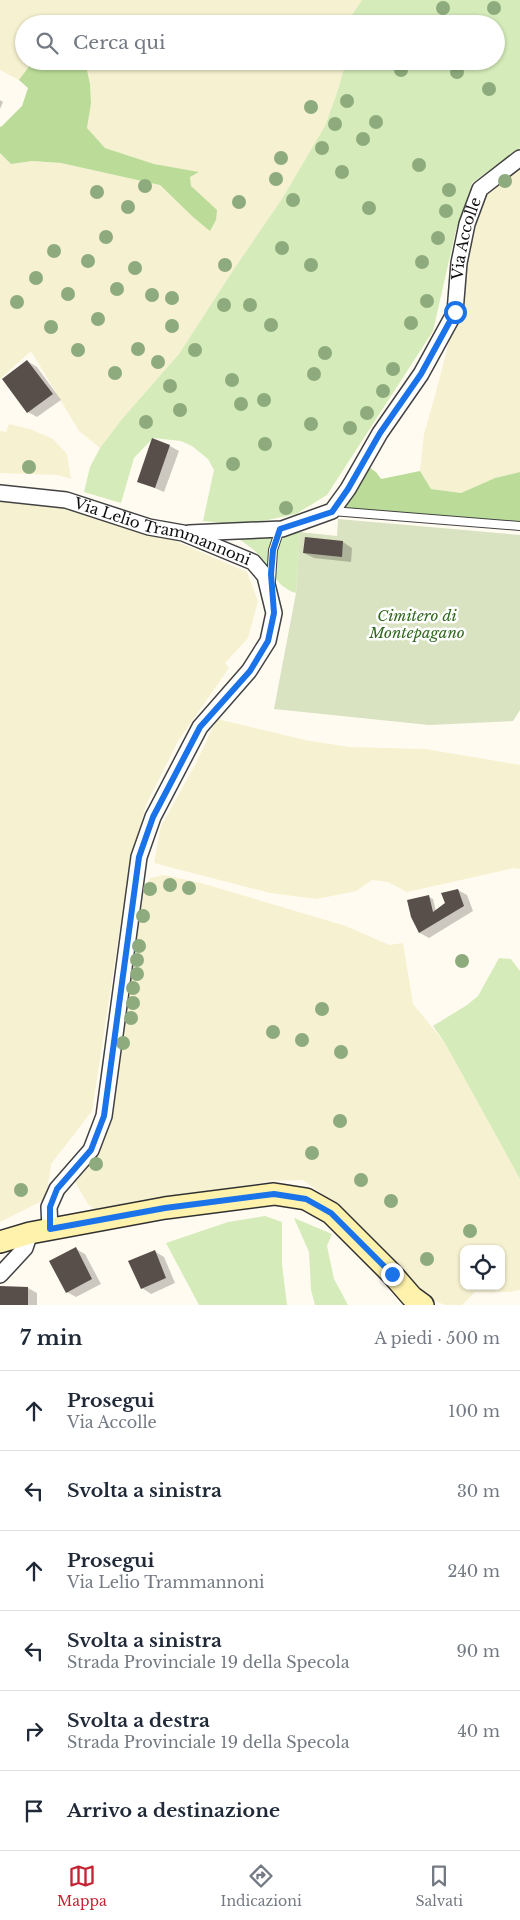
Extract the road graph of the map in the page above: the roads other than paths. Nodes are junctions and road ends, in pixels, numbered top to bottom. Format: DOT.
graph roads {
  1 [pos="520,158"];
  2 [pos="0,493"];
  3 [pos="332,512"];
  4 [pos="520,526"];
  5 [pos="282,529"];
  6 [pos="183,533"];
  7 [pos="274,613"];
  8 [pos="40,1231"];
  9 [pos="0,1242"];
  10 [pos="0,1275"];
  11 [pos="423,1305"];
  1 -- 3 [label="street, Via Accolle"];
  2 -- 6 [label="street, Via Lelio Trammannoni"];
  3 -- 4 [label="lane"];
  3 -- 5 [label="street"];
  5 -- 6 [label="street"];
  5 -- 7 [label="lane"];
  6 -- 7 [label="street, Via Lelio Trammannoni"];
  7 -- 8 [label="street, Via Lelio Trammannoni"];
  8 -- 9 [label="main road"];
  8 -- 10 [label="street"];
  8 -- 11 [label="main road"];
}
